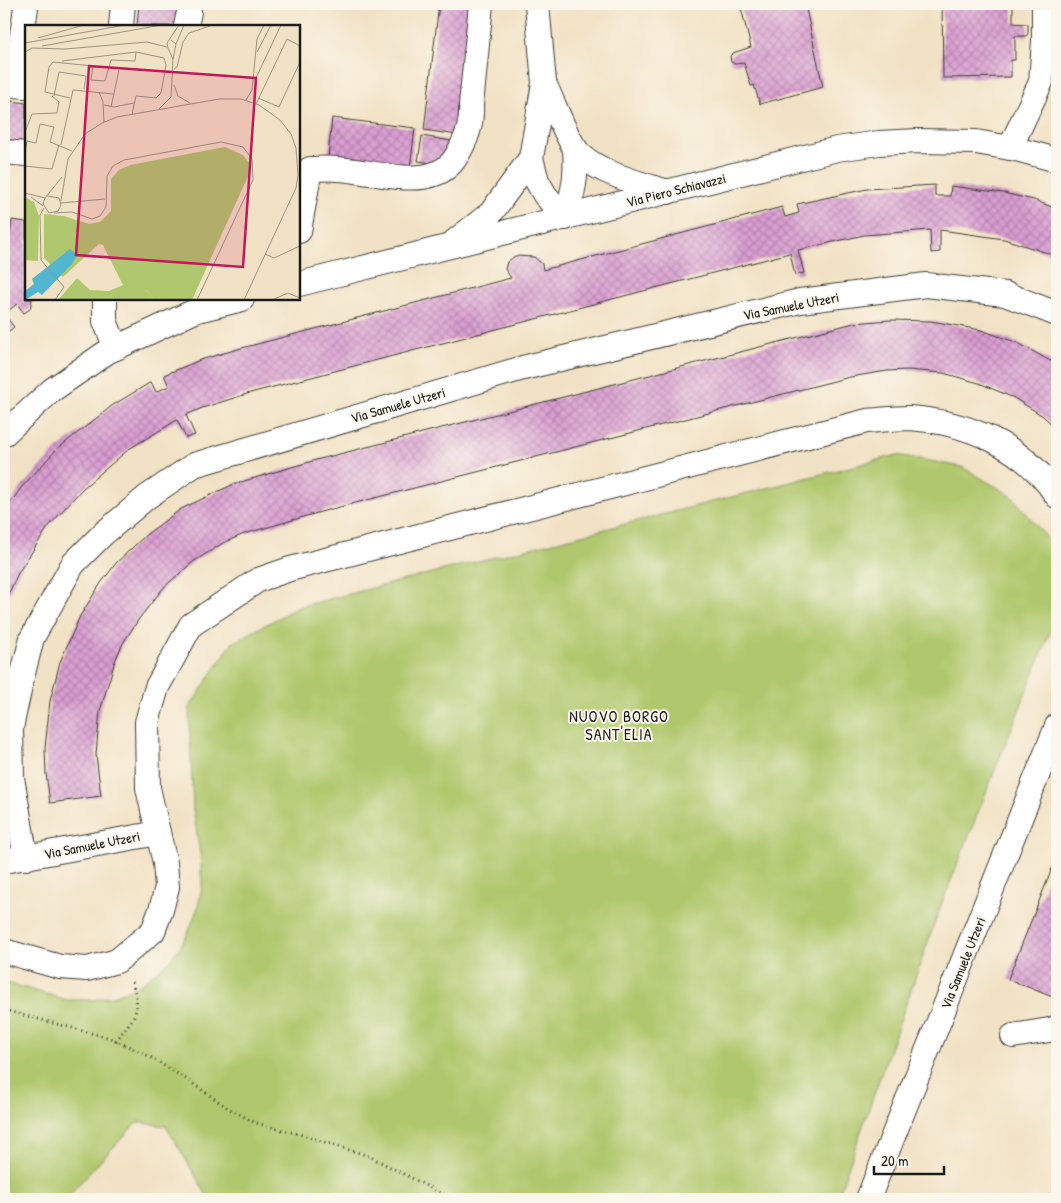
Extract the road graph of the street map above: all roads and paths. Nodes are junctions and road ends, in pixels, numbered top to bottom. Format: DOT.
graph roads {
  1 [pos="25,4"];
  2 [pos="123,4"];
  3 [pos="481,4"];
  4 [pos="537,4"];
  5 [pos="1044,4"];
  6 [pos="1057,4"];
  7 [pos="121,25"];
  8 [pos="1044,41"];
  9 [pos="544,83"];
  10 [pos="15,85"];
  11 [pos="575,148"];
  12 [pos="1010,148"];
  13 [pos="4,152"];
  14 [pos="25,154"];
  15 [pos="530,158"];
  16 [pos="1057,160"];
  17 [pos="668,192"];
  18 [pos="565,218"];
  19 [pos="300,220"];
  20 [pos="447,248"];
  21 [pos="300,284"];
  22 [pos="105,300"];
  23 [pos="238,300"];
  24 [pos="1057,314"];
  25 [pos="116,348"];
  26 [pos="4,434"];
  27 [pos="1057,496"];
  28 [pos="1057,726"];
  29 [pos="158,832"];
  30 [pos="15,860"];
  31 [pos="4,951"];
  32 [pos="132,981"];
  33 [pos="4,1010"];
  34 [pos="1057,1027"];
  35 [pos="1013,1036"];
  36 [pos="116,1041"];
  37 [pos="452,1199"];
  38 [pos="868,1199"];
  1 -- 10 [label="street"];
  2 -- 7 [label="street"];
  3 -- 19 [label="street"];
  4 -- 9 [label="street"];
  5 -- 8 [label="street"];
  6 -- 8 [label="street"];
  8 -- 12 [label="street"];
  9 -- 11 [label="street"];
  9 -- 15 [label="street"];
  11 -- 17 [label="street"];
  11 -- 18 [label="street"];
  12 -- 16 [label="street, Via Piero Schiavazzi"];
  12 -- 17 [label="street, Via Piero Schiavazzi"];
  13 -- 14 [label="street"];
  15 -- 18 [label="street"];
  15 -- 20 [label="street"];
  17 -- 18 [label="street, Via Piero Schiavazzi"];
  18 -- 20 [label="street, Via Piero Schiavazzi"];
  20 -- 21 [label="street, Via Piero Schiavazzi"];
  22 -- 25 [label="street"];
  23 -- 25 [label="street"];
  24 -- 30 [label="street, Via Samuele Utzeri"];
  25 -- 26 [label="street"];
  27 -- 29 [label="street, Via Samuele Utzeri"];
  28 -- 38 [label="street, Via Samuele Utzeri"];
  29 -- 30 [label="street, Via Samuele Utzeri"];
  29 -- 31 [label="street, Via Samuele Utzeri"];
  32 -- 36 [label="path"];
  33 -- 36 [label="path"];
  34 -- 35 [label="street"];
  36 -- 37 [label="path"];
}
